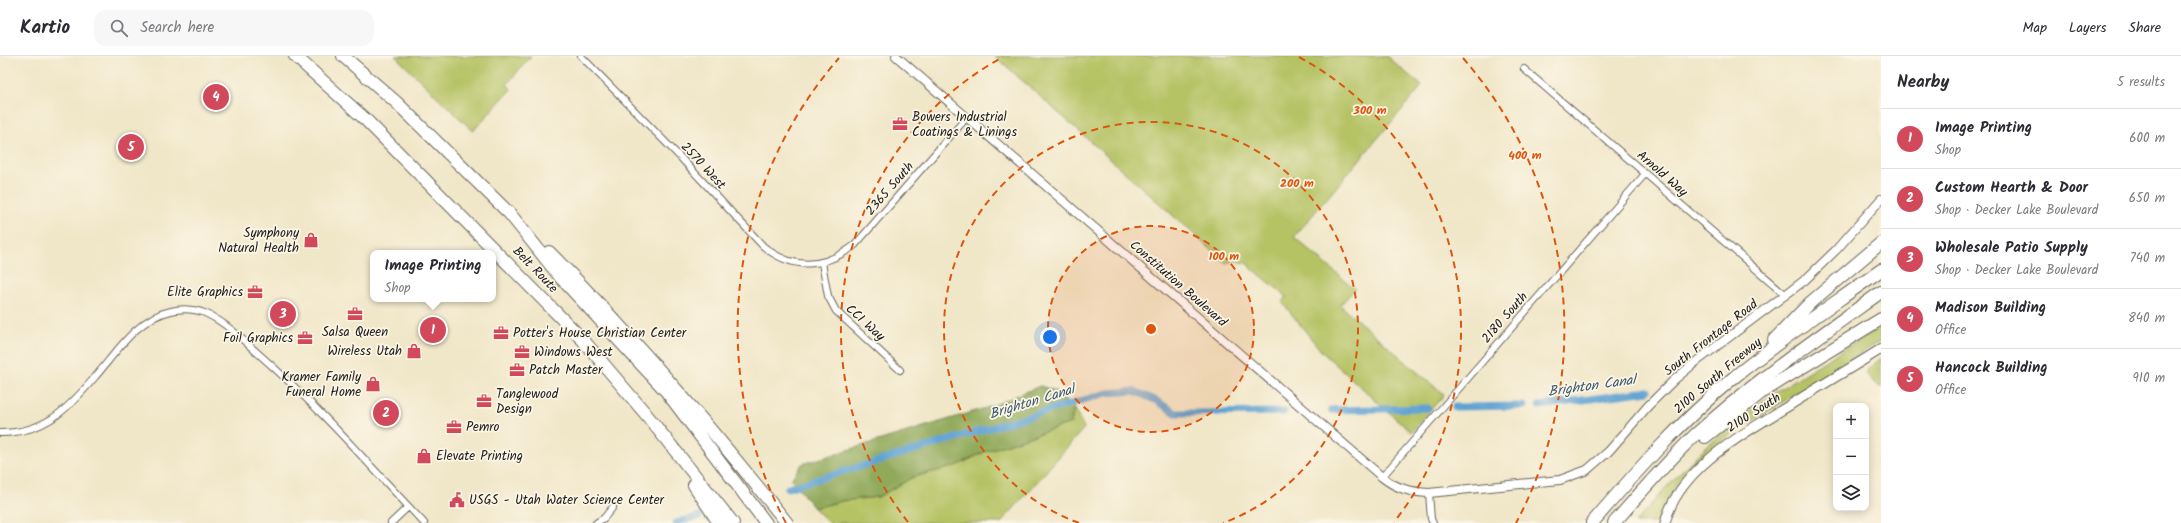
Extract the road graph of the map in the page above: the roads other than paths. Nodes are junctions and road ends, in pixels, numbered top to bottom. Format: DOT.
graph roads {
  1 [pos="295,56"];
  2 [pos="343,56"];
  3 [pos="581,56"];
  4 [pos="896,56"];
  5 [pos="1524,69"];
  6 [pos="967,117"];
  7 [pos="1645,174"];
  8 [pos="1881,199"];
  9 [pos="510,214"];
  10 [pos="1881,243"];
  11 [pos="822,263"];
  12 [pos="1881,270"];
  13 [pos="1881,292"];
  14 [pos="1786,295"];
  15 [pos="1881,319"];
  16 [pos="1881,349"];
  17 [pos="900,370"];
  18 [pos="1732,379"];
  19 [pos="645,412"];
  20 [pos="0,433"];
  21 [pos="1382,477"];
  22 [pos="1429,493"];
  23 [pos="408,506"];
  24 [pos="613,507"];
  25 [pos="391,523"];
  26 [pos="424,523"];
  27 [pos="596,523"];
  28 [pos="719,523"];
  29 [pos="733,523"];
  30 [pos="766,523"];
  31 [pos="787,523"];
  32 [pos="1433,523"];
  33 [pos="1592,523"];
  34 [pos="1614,523"];
  35 [pos="1665,523"];
  1 -- 19 [label="highway, Belt Route"];
  2 -- 9 [label="highway, Belt Route"];
  3 -- 11 [label="street, 2570 West"];
  4 -- 6 [label="street, Constitution Boulevard"];
  5 -- 7 [label="street, Arnold Way"];
  6 -- 11 [label="street, 2365 South"];
  6 -- 21 [label="street, Constitution Boulevard"];
  7 -- 14 [label="street, Arnold Way"];
  7 -- 21 [label="street, 2180 South"];
  8 -- 14 [label="street, South Frontage Road"];
  9 -- 30 [label="highway, Belt Route"];
  9 -- 31 [label="highway"];
  10 -- 18 [label="highway"];
  11 -- 17 [label="street, CCI Way"];
  12 -- 18 [label="highway, 2100 South Freeway"];
  13 -- 34 [label="highway"];
  14 -- 22 [label="street, South Frontage Road"];
  15 -- 34 [label="highway"];
  16 -- 35 [label="main road, 2100 South"];
  18 -- 33 [label="highway, 2100 South Freeway"];
  19 -- 28 [label="highway"];
  19 -- 29 [label="highway, Belt Route"];
  20 -- 23 [label="street"];
  21 -- 22 [label="street, Constitution Boulevard"];
  22 -- 32 [label="street"];
  23 -- 25 [label="street"];
  23 -- 26 [label="street"];
  24 -- 27 [label="street"];
}
